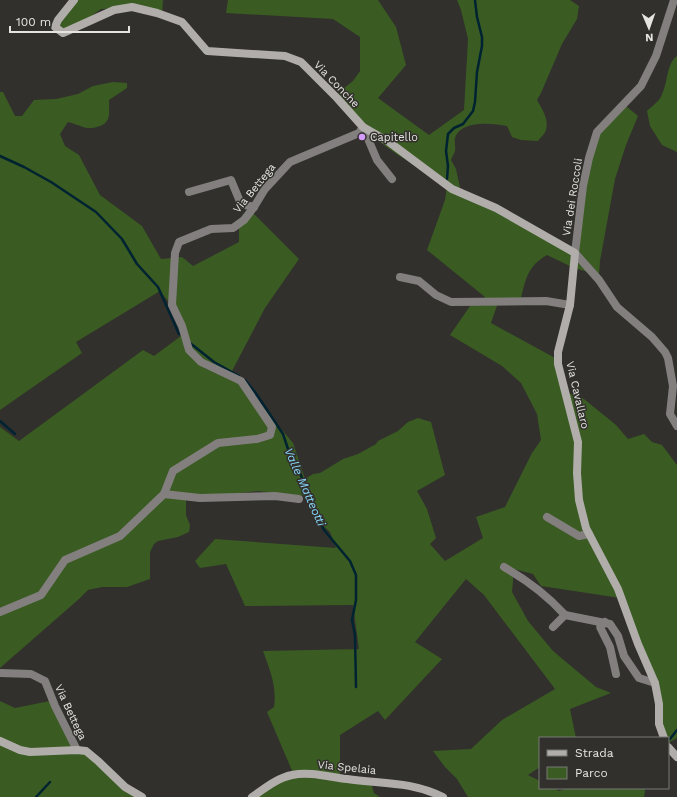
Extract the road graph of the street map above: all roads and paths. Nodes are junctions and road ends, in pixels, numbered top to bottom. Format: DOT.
graph roads {
  1 [pos="74,0"];
  2 [pos="674,0"];
  3 [pos="363,127"];
  4 [pos="392,179"];
  5 [pos="189,192"];
  6 [pos="254,207"];
  7 [pos="575,253"];
  8 [pos="400,277"];
  9 [pos="570,305"];
  10 [pos="677,426"];
  11 [pos="164,494"];
  12 [pos="299,499"];
  13 [pos="547,517"];
  14 [pos="589,534"];
  15 [pos="504,567"];
  16 [pos="0,612"];
  17 [pos="565,615"];
  18 [pos="605,622"];
  19 [pos="553,627"];
  20 [pos="0,673"];
  21 [pos="616,674"];
  22 [pos="655,683"];
  23 [pos="664,737"];
  24 [pos="0,741"];
  25 [pos="669,748"];
  26 [pos="77,750"];
  27 [pos="677,757"];
  28 [pos="142,797"];
  29 [pos="252,797"];
  30 [pos="443,797"];
  1 -- 3 [label="street, Via Conche"];
  2 -- 7 [label="street, Via dei Roccoli"];
  3 -- 4 [label="street"];
  3 -- 6 [label="street, Via Bettega"];
  3 -- 7 [label="street, Via Conche"];
  5 -- 6 [label="street"];
  6 -- 11 [label="street, Via Bettega"];
  7 -- 9 [label="street, Via Cavallaro"];
  7 -- 10 [label="street"];
  8 -- 9 [label="street"];
  9 -- 14 [label="street, Via Cavallaro"];
  11 -- 12 [label="street"];
  11 -- 16 [label="street, Via Bettega"];
  13 -- 14 [label="street"];
  14 -- 22 [label="street, Via Cavallaro"];
  15 -- 17 [label="street"];
  17 -- 18 [label="street"];
  17 -- 19 [label="street"];
  18 -- 21 [label="street"];
  18 -- 22 [label="street"];
  20 -- 26 [label="street, Via Bettega"];
  22 -- 23 [label="street, Via Cavallaro"];
  24 -- 26 [label="street"];
  25 -- 27 [label="street"];
  26 -- 28 [label="street"];
  29 -- 30 [label="street, Via Spelaia"];
}
